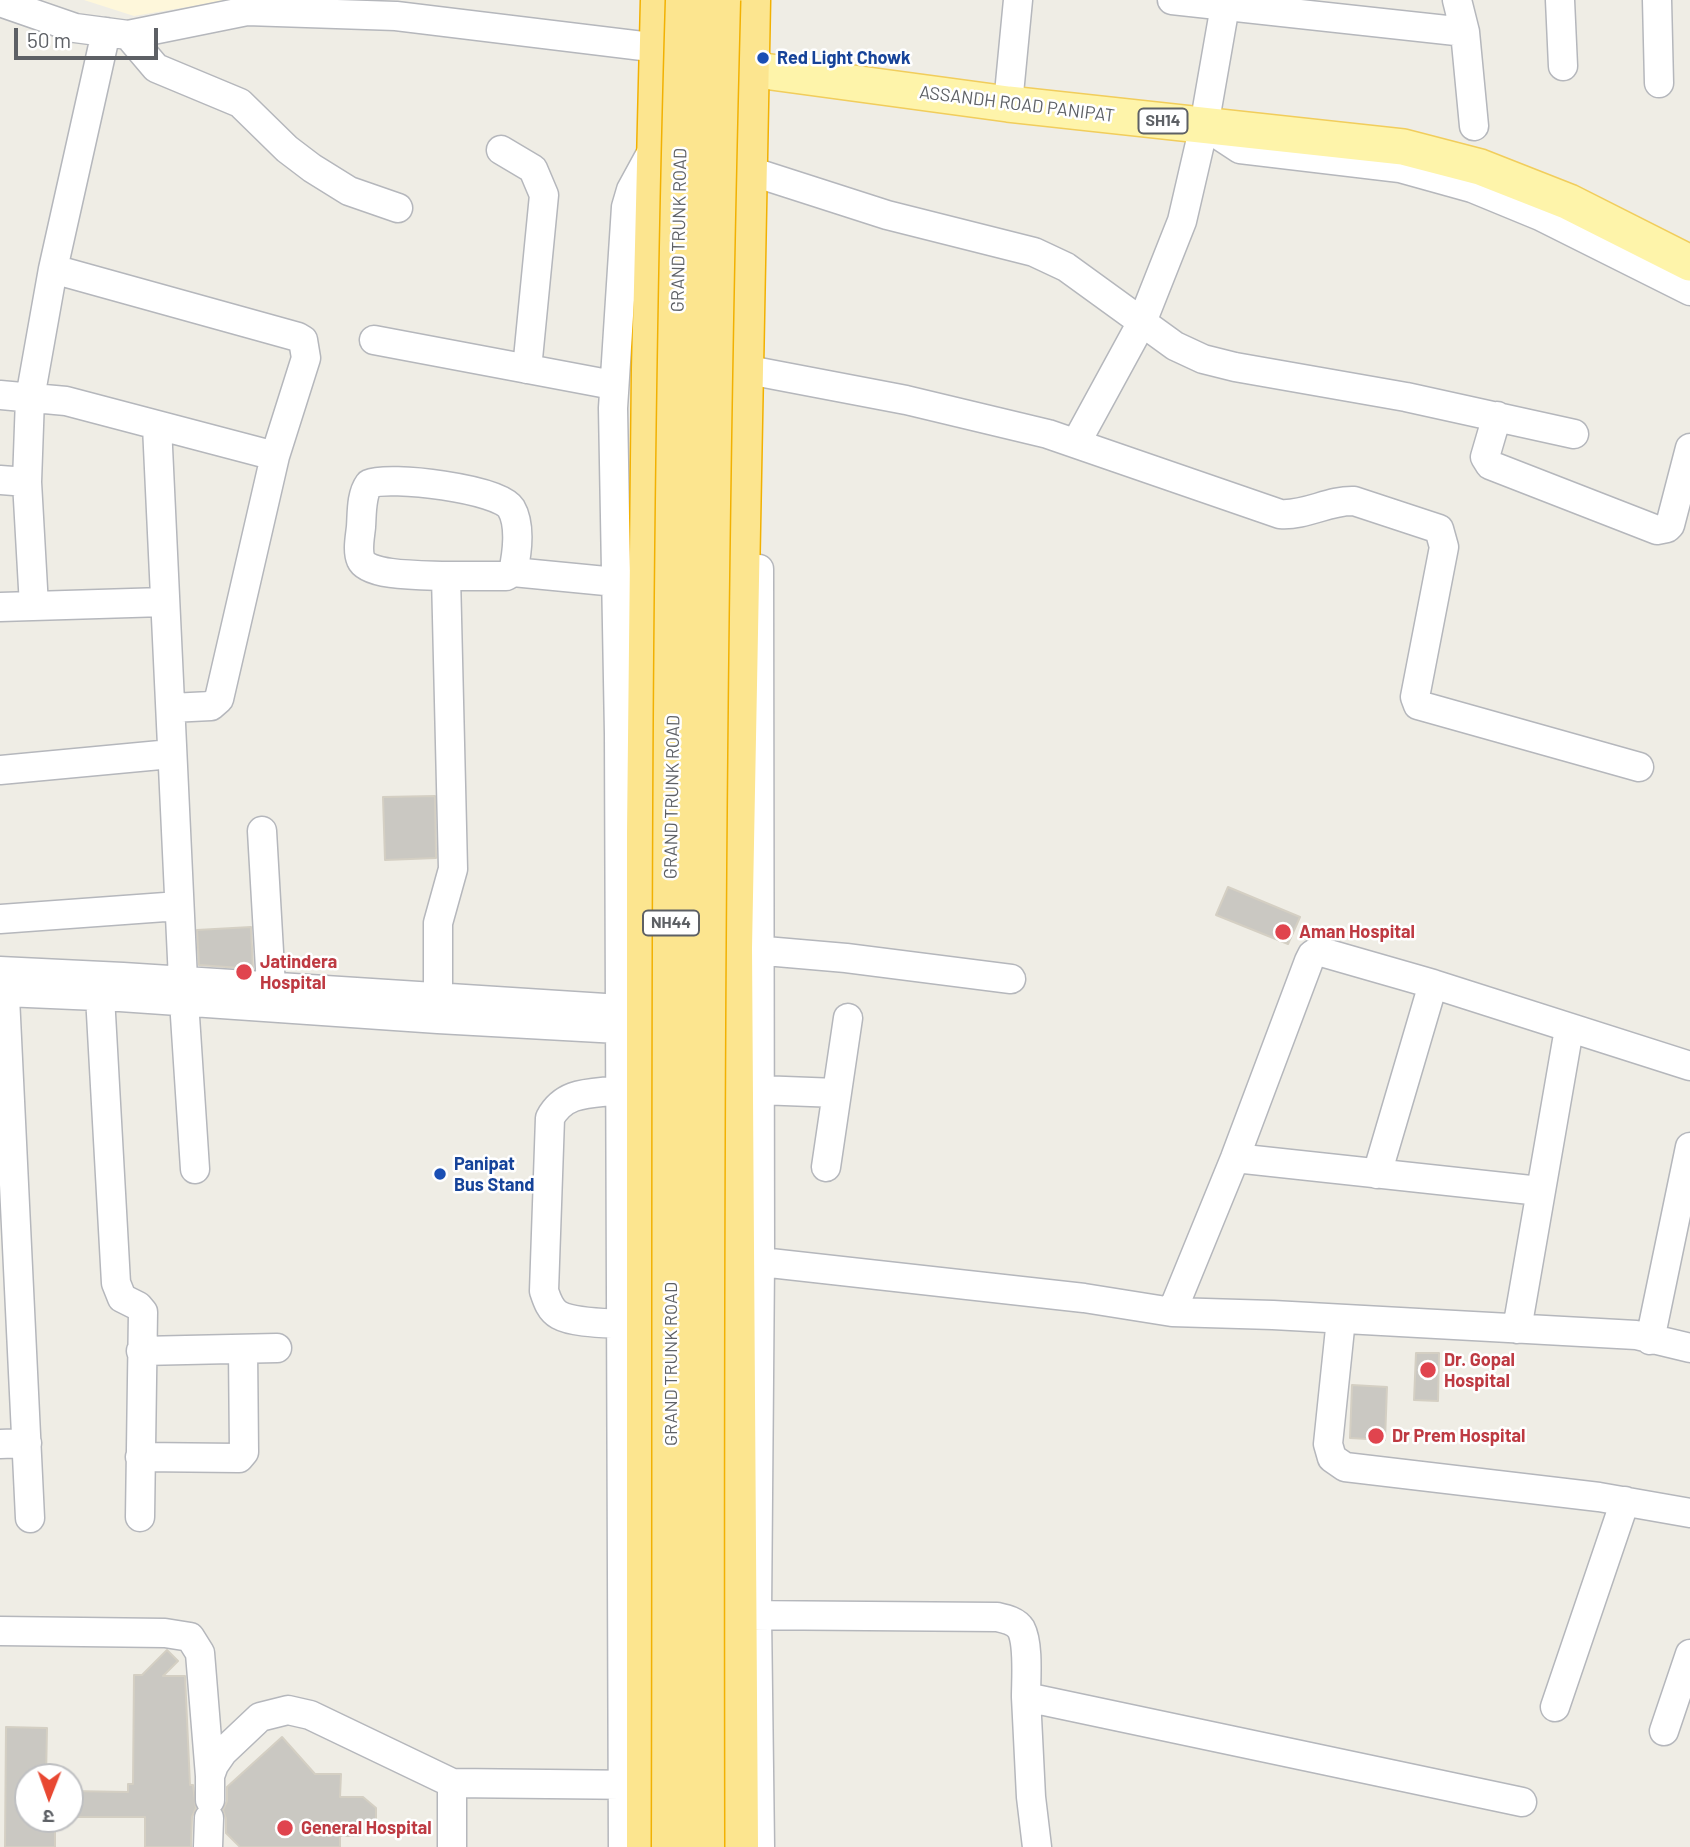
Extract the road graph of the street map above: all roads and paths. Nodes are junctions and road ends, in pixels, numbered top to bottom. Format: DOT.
graph roads {
  1 [pos="660,0"];
  2 [pos="685,0"];
  3 [pos="721,0"];
  4 [pos="751,0"];
  5 [pos="1018,0"];
  6 [pos="1172,0"];
  7 [pos="1457,0"];
  8 [pos="1560,0"];
  9 [pos="1657,0"];
  10 [pos="0,2"];
  11 [pos="1226,3"];
  12 [pos="323,7"];
  13 [pos="51,10"];
  14 [pos="1465,32"];
  15 [pos="117,33"];
  16 [pos="659,48"];
  17 [pos="1563,66"];
  18 [pos="749,69"];
  19 [pos="1659,83"];
  20 [pos="1008,104"];
  21 [pos="1204,126"];
  22 [pos="1474,126"];
  23 [pos="657,144"];
  24 [pos="500,150"];
  25 [pos="747,170"];
  26 [pos="398,208"];
  27 [pos="1690,252"];
  28 [pos="1690,263"];
  29 [pos="53,268"];
  30 [pos="744,276"];
  31 [pos="1690,291"];
  32 [pos="1142,322"];
  33 [pos="374,340"];
  34 [pos="527,369"];
  35 [pos="759,372"];
  36 [pos="613,386"];
  37 [pos="0,395"];
  38 [pos="30,398"];
  39 [pos="1497,416"];
  40 [pos="157,426"];
  41 [pos="1574,434"];
  42 [pos="1076,443"];
  43 [pos="1690,448"];
  44 [pos="275,456"];
  45 [pos="13,481"];
  46 [pos="649,526"];
  47 [pos="741,527"];
  48 [pos="513,572"];
  49 [pos="446,576"];
  50 [pos="616,582"];
  51 [pos="164,602"];
  52 [pos="34,606"];
  53 [pos="0,607"];
  54 [pos="171,708"];
  55 [pos="171,754"];
  56 [pos="1639,767"];
  57 [pos="0,770"];
  58 [pos="262,831"];
  59 [pos="179,906"];
  60 [pos="0,919"];
  61 [pos="746,949"];
  62 [pos="1011,979"];
  63 [pos="2,982"];
  64 [pos="1433,984"];
  65 [pos="271,986"];
  66 [pos="183,991"];
  67 [pos="100,996"];
  68 [pos="438,1008"];
  69 [pos="848,1018"];
  70 [pos="632,1020"];
  71 [pos="1569,1029"];
  72 [pos="1690,1066"];
  73 [pos="620,1090"];
  74 [pos="759,1090"];
  75 [pos="836,1093"];
  76 [pos="6,1132"];
  77 [pos="1690,1147"];
  78 [pos="1236,1158"];
  79 [pos="826,1167"];
  80 [pos="195,1169"];
  81 [pos="1377,1174"];
  82 [pos="1686,1185"];
  83 [pos="1540,1191"];
  84 [pos="747,1261"];
  85 [pos="10,1292"];
  86 [pos="1172,1312"];
  87 [pos="1341,1319"];
  88 [pos="622,1324"];
  89 [pos="1517,1329"];
  90 [pos="1650,1339"];
  91 [pos="277,1348"];
  92 [pos="1690,1348"];
  93 [pos="243,1349"];
  94 [pos="141,1351"];
  95 [pos="13,1443"];
  96 [pos="140,1457"];
  97 [pos="1625,1501"];
  98 [pos="1690,1513"];
  99 [pos="140,1517"];
  100 [pos="30,1518"];
  101 [pos="747,1615"];
  102 [pos="0,1631"];
  103 [pos="1690,1654"];
  104 [pos="1026,1697"];
  105 [pos="1555,1707"];
  106 [pos="1664,1731"];
  107 [pos="452,1783"];
  108 [pos="635,1785"];
  109 [pos="210,1798"];
  110 [pos="1522,1802"];
  111 [pos="208,1847"];
  112 [pos="452,1847"];
  113 [pos="623,1847"];
  114 [pos="646,1847"];
  115 [pos="671,1847"];
  116 [pos="705,1847"];
  117 [pos="739,1847"];
  118 [pos="760,1847"];
  119 [pos="1037,1847"];
  1 -- 16 [label="highway"];
  2 -- 115 [label="highway, GRAND TRUNK ROAD / NH44, bridge"];
  3 -- 116 [label="highway, GRAND TRUNK ROAD / NH44, bridge"];
  4 -- 18 [label="highway"];
  5 -- 20 [label="street"];
  6 -- 11 [label="street"];
  7 -- 14 [label="street"];
  8 -- 17 [label="street"];
  9 -- 19 [label="street"];
  10 -- 13 [label="street"];
  11 -- 14 [label="street"];
  11 -- 21 [label="street"];
  12 -- 15 [label="street"];
  12 -- 16 [label="street"];
  13 -- 15 [label="street"];
  14 -- 22 [label="street"];
  15 -- 26 [label="street"];
  15 -- 29 [label="street"];
  16 -- 23 [label="highway"];
  18 -- 20 [label="main road, ASSANDH ROAD PANIPAT / SH14"];
  18 -- 25 [label="highway"];
  20 -- 21 [label="main road, ASSANDH ROAD PANIPAT / SH14"];
  21 -- 27 [label="street"];
  21 -- 28 [label="main road, ASSANDH ROAD PANIPAT / SH14"];
  21 -- 31 [label="street"];
  21 -- 32 [label="street"];
  23 -- 36 [label="street"];
  23 -- 46 [label="highway"];
  24 -- 34 [label="street"];
  25 -- 30 [label="highway"];
  25 -- 32 [label="street"];
  29 -- 38 [label="street"];
  29 -- 44 [label="street"];
  30 -- 35 [label="street"];
  30 -- 47 [label="highway"];
  32 -- 39 [label="street"];
  32 -- 42 [label="street"];
  33 -- 34 [label="street"];
  34 -- 36 [label="street"];
  35 -- 42 [label="street"];
  35 -- 61 [label="street"];
  36 -- 50 [label="street"];
  37 -- 38 [label="street"];
  38 -- 40 [label="street"];
  38 -- 45 [label="street"];
  39 -- 41 [label="street"];
  39 -- 43 [label="street"];
  40 -- 44 [label="street"];
  40 -- 51 [label="street"];
  42 -- 56 [label="street"];
  44 -- 54 [label="street"];
  45 -- 52 [label="street"];
  46 -- 47 [label="highway"];
  46 -- 70 [label="highway"];
  47 -- 61 [label="highway"];
  48 -- 49 [label="street"];
  48 -- 49 [label="street"];
  48 -- 50 [label="street"];
  49 -- 68 [label="street"];
  50 -- 70 [label="street"];
  51 -- 52 [label="street"];
  51 -- 54 [label="street"];
  52 -- 53 [label="street"];
  54 -- 55 [label="street"];
  55 -- 57 [label="street"];
  55 -- 59 [label="street"];
  58 -- 65 [label="street"];
  59 -- 60 [label="street"];
  59 -- 66 [label="street"];
  61 -- 62 [label="street"];
  61 -- 74 [label="street"];
  61 -- 84 [label="highway"];
  63 -- 66 [label="street"];
  63 -- 67 [label="street"];
  63 -- 76 [label="street"];
  64 -- 71 [label="street"];
  64 -- 78 [label="street"];
  64 -- 81 [label="street"];
  65 -- 66 [label="street"];
  65 -- 68 [label="street"];
  66 -- 67 [label="street"];
  66 -- 68 [label="street"];
  66 -- 80 [label="street"];
  67 -- 94 [label="street"];
  68 -- 70 [label="street"];
  69 -- 75 [label="street"];
  70 -- 73 [label="street"];
  70 -- 108 [label="highway"];
  71 -- 72 [label="street"];
  71 -- 83 [label="street"];
  73 -- 88 [label="street"];
  73 -- 88 [label="street"];
  74 -- 75 [label="street"];
  74 -- 84 [label="street"];
  75 -- 79 [label="street"];
  76 -- 85 [label="street"];
  77 -- 82 [label="street"];
  78 -- 81 [label="street"];
  78 -- 86 [label="street"];
  81 -- 83 [label="street"];
  82 -- 90 [label="street"];
  83 -- 89 [label="street"];
  84 -- 86 [label="street"];
  84 -- 101 [label="highway"];
  85 -- 95 [label="street"];
  86 -- 87 [label="street"];
  87 -- 89 [label="street"];
  87 -- 97 [label="street"];
  88 -- 108 [label="street"];
  89 -- 90 [label="street"];
  90 -- 92 [label="street"];
  91 -- 93 [label="street"];
  93 -- 94 [label="street"];
  93 -- 96 [label="street"];
  94 -- 96 [label="street"];
  95 -- 100 [label="street"];
  96 -- 99 [label="street"];
  97 -- 98 [label="street"];
  97 -- 105 [label="street"];
  101 -- 104 [label="street"];
  101 -- 117 [label="highway"];
  101 -- 118 [label="street"];
  102 -- 109 [label="street"];
  103 -- 106 [label="street"];
  104 -- 110 [label="street"];
  104 -- 119 [label="street"];
  107 -- 108 [label="street"];
  107 -- 109 [label="street"];
  107 -- 112 [label="street"];
  108 -- 113 [label="street"];
  108 -- 114 [label="highway"];
  109 -- 111 [label="street"];
}
